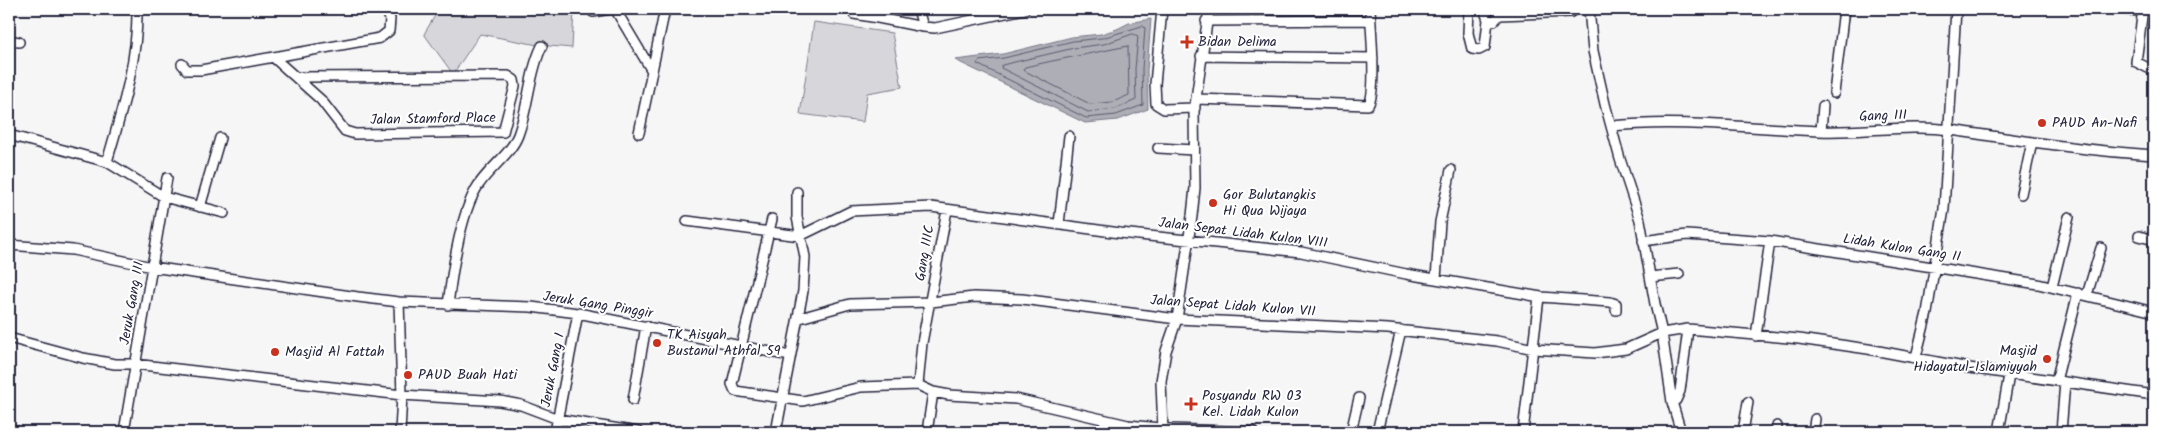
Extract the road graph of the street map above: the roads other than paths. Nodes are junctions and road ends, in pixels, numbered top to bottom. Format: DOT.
graph roads {
  1 [pos="137,9"];
  2 [pos="386,9"];
  3 [pos="610,9"];
  4 [pos="615,9"];
  5 [pos="665,9"];
  6 [pos="853,9"];
  7 [pos="918,9"];
  8 [pos="1025,9"];
  9 [pos="1162,9"];
  10 [pos="1209,9"];
  11 [pos="1370,9"];
  12 [pos="1469,9"];
  13 [pos="1490,9"];
  14 [pos="1589,9"];
  15 [pos="1844,9"];
  16 [pos="1956,9"];
  17 [pos="2107,9"];
  18 [pos="2143,10"];
  19 [pos="593,12"];
  20 [pos="1497,12"];
  21 [pos="1571,12"];
  22 [pos="876,13"];
  23 [pos="1370,20"];
  24 [pos="1488,20"];
  25 [pos="1206,21"];
  26 [pos="923,27"];
  27 [pos="9,40"];
  28 [pos="19,42"];
  29 [pos="542,46"];
  30 [pos="1201,56"];
  31 [pos="273,57"];
  32 [pos="1372,58"];
  33 [pos="182,64"];
  34 [pos="652,71"];
  35 [pos="2154,72"];
  36 [pos="296,77"];
  37 [pos="1834,93"];
  38 [pos="1195,104"];
  39 [pos="1823,106"];
  40 [pos="1611,126"];
  41 [pos="1950,130"];
  42 [pos="1821,131"];
  43 [pos="639,133"];
  44 [pos="9,135"];
  45 [pos="1069,136"];
  46 [pos="220,138"];
  47 [pos="2032,142"];
  48 [pos="1158,148"];
  49 [pos="1194,150"];
  50 [pos="2154,155"];
  51 [pos="106,162"];
  52 [pos="1451,170"];
  53 [pos="167,178"];
  54 [pos="797,192"];
  55 [pos="2021,194"];
  56 [pos="164,197"];
  57 [pos="200,208"];
  58 [pos="947,210"];
  59 [pos="224,213"];
  60 [pos="2070,217"];
  61 [pos="772,219"];
  62 [pos="688,221"];
  63 [pos="1059,224"];
  64 [pos="770,233"];
  65 [pos="800,236"];
  66 [pos="2139,236"];
  67 [pos="2154,240"];
  68 [pos="1189,241"];
  69 [pos="1643,241"];
  70 [pos="1770,241"];
  71 [pos="9,245"];
  72 [pos="2102,248"];
  73 [pos="1934,266"];
  74 [pos="152,267"];
  75 [pos="1679,274"];
  76 [pos="1650,278"];
  77 [pos="1436,279"];
  78 [pos="2052,287"];
  79 [pos="2082,294"];
  80 [pos="1539,296"];
  81 [pos="399,302"];
  82 [pos="931,302"];
  83 [pos="448,305"];
  84 [pos="1616,310"];
  85 [pos="2154,312"];
  86 [pos="578,313"];
  87 [pos="800,318"];
  88 [pos="1178,319"];
  89 [pos="646,326"];
  90 [pos="1688,329"];
  91 [pos="1401,330"];
  92 [pos="1662,333"];
  93 [pos="1756,336"];
  94 [pos="9,338"];
  95 [pos="741,345"];
  96 [pos="1534,349"];
  97 [pos="790,356"];
  98 [pos="1916,357"];
  99 [pos="134,364"];
  100 [pos="2009,375"];
  101 [pos="2061,382"];
  102 [pos="918,385"];
  103 [pos="932,392"];
  104 [pos="402,395"];
  105 [pos="2154,395"];
  106 [pos="781,398"];
  107 [pos="1360,398"];
  108 [pos="633,400"];
  109 [pos="1672,402"];
  110 [pos="1748,402"];
  111 [pos="558,419"];
  112 [pos="1815,419"];
  113 [pos="9,430"];
  114 [pos="1163,430"];
  115 [pos="20,432"];
  116 [pos="124,432"];
  117 [pos="400,432"];
  118 [pos="555,432"];
  119 [pos="638,432"];
  120 [pos="776,432"];
  121 [pos="927,432"];
  122 [pos="1253,432"];
  123 [pos="1351,432"];
  124 [pos="1377,432"];
  125 [pos="1523,432"];
  126 [pos="1681,432"];
  127 [pos="1743,432"];
  128 [pos="1813,432"];
  129 [pos="1999,432"];
  130 [pos="2061,432"];
  1 -- 51 [label="street"];
  2 -- 31 [label="street"];
  3 -- 19 [label="street"];
  4 -- 34 [label="street"];
  5 -- 34 [label="street"];
  6 -- 22 [label="street"];
  7 -- 26 [label="street"];
  8 -- 26 [label="street"];
  9 -- 38 [label="street"];
  10 -- 25 [label="street"];
  11 -- 23 [label="street"];
  12 -- 24 [label="street"];
  13 -- 24 [label="street"];
  14 -- 40 [label="street"];
  15 -- 37 [label="street"];
  16 -- 41 [label="street"];
  17 -- 18 [label="street"];
  18 -- 35 [label="street"];
  20 -- 21 [label="street"];
  20 -- 24 [label="street"];
  22 -- 26 [label="street"];
  23 -- 25 [label="street"];
  23 -- 32 [label="street"];
  25 -- 30 [label="street"];
  27 -- 28 [label="street"];
  29 -- 83 [label="street"];
  30 -- 32 [label="street"];
  30 -- 38 [label="street"];
  31 -- 33 [label="street"];
  31 -- 36 [label="street, Jalan Stamford Place"];
  32 -- 38 [label="street"];
  34 -- 43 [label="street"];
  36 -- 36 [label="street, Jalan Stamford Place"];
  38 -- 49 [label="street"];
  39 -- 42 [label="street"];
  40 -- 42 [label="street, Gang III"];
  40 -- 69 [label="street"];
  41 -- 42 [label="street, Gang III"];
  41 -- 47 [label="street, Gang III"];
  41 -- 73 [label="street"];
  44 -- 51 [label="street"];
  45 -- 63 [label="street"];
  46 -- 57 [label="street"];
  47 -- 50 [label="street, Gang III"];
  47 -- 55 [label="street"];
  48 -- 49 [label="street"];
  49 -- 68 [label="street"];
  51 -- 56 [label="street"];
  52 -- 77 [label="street"];
  53 -- 56 [label="street, Jeruk Gang III"];
  54 -- 65 [label="street"];
  56 -- 57 [label="street"];
  56 -- 74 [label="street, Jeruk Gang III"];
  57 -- 59 [label="street"];
  58 -- 63 [label="street, Jalan Sepat Lidah Kulon VIII"];
  58 -- 65 [label="street, Jalan Sepat Lidah Kulon VIII"];
  58 -- 82 [label="street, Gang IIIC"];
  60 -- 78 [label="street"];
  61 -- 64 [label="street"];
  62 -- 64 [label="street"];
  63 -- 68 [label="street, Jalan Sepat Lidah Kulon VIII"];
  64 -- 65 [label="street"];
  64 -- 95 [label="street"];
  65 -- 87 [label="street"];
  66 -- 67 [label="street"];
  68 -- 77 [label="street, Jalan Sepat Lidah Kulon VIII"];
  68 -- 88 [label="street"];
  69 -- 70 [label="street, Lidah Kulon Gang II"];
  69 -- 76 [label="street"];
  70 -- 73 [label="street, Lidah Kulon Gang II"];
  70 -- 93 [label="street"];
  71 -- 74 [label="street, Jeruk Gang Pinggir"];
  72 -- 79 [label="street"];
  73 -- 78 [label="street, Lidah Kulon Gang II"];
  73 -- 98 [label="street"];
  74 -- 81 [label="street, Jeruk Gang Pinggir"];
  74 -- 99 [label="street, Jeruk Gang III"];
  75 -- 76 [label="street"];
  76 -- 92 [label="street"];
  77 -- 80 [label="street, Jalan Sepat Lidah Kulon VIII"];
  78 -- 79 [label="street, Lidah Kulon Gang II"];
  79 -- 85 [label="street, Lidah Kulon Gang II"];
  79 -- 101 [label="street"];
  80 -- 84 [label="street, Jalan Sepat Lidah Kulon VIII"];
  80 -- 96 [label="street"];
  81 -- 83 [label="street, Jeruk Gang Pinggir"];
  81 -- 104 [label="street"];
  82 -- 87 [label="street, Jalan Sepat Lidah Kulon VII"];
  82 -- 88 [label="street, Jalan Sepat Lidah Kulon VII"];
  82 -- 102 [label="street, Gang IIIC"];
  83 -- 86 [label="street, Jeruk Gang Pinggir"];
  86 -- 89 [label="street, Jeruk Gang Pinggir"];
  86 -- 111 [label="street, Jeruk Gang I"];
  87 -- 97 [label="street"];
  88 -- 91 [label="street, Jalan Sepat Lidah Kulon VII"];
  88 -- 114 [label="street"];
  89 -- 95 [label="street, Jeruk Gang Pinggir"];
  89 -- 108 [label="street"];
  90 -- 92 [label="street, Jalan Sepat Lidah Kulon VII"];
  90 -- 93 [label="street, Jalan Sepat Lidah Kulon VII"];
  90 -- 109 [label="street"];
  91 -- 96 [label="street, Jalan Sepat Lidah Kulon VII"];
  91 -- 124 [label="street"];
  92 -- 96 [label="street, Jalan Sepat Lidah Kulon VII"];
  92 -- 109 [label="street"];
  93 -- 98 [label="street, Jalan Sepat Lidah Kulon VII"];
  94 -- 99 [label="street"];
  95 -- 97 [label="street, Jeruk Gang Pinggir"];
  95 -- 106 [label="street"];
  96 -- 125 [label="street"];
  97 -- 106 [label="street"];
  98 -- 100 [label="street, Jalan Sepat Lidah Kulon VII"];
  99 -- 104 [label="street"];
  99 -- 116 [label="street, Jeruk Gang III"];
  100 -- 101 [label="street, Jalan Sepat Lidah Kulon VII"];
  100 -- 129 [label="street"];
  101 -- 105 [label="street"];
  101 -- 130 [label="street"];
  102 -- 103 [label="street"];
  102 -- 106 [label="street"];
  103 -- 114 [label="street"];
  103 -- 121 [label="street"];
  104 -- 111 [label="street"];
  104 -- 117 [label="street"];
  106 -- 120 [label="street"];
  107 -- 123 [label="street"];
  109 -- 126 [label="street"];
  110 -- 127 [label="street"];
  111 -- 118 [label="street, Jeruk Gang I"];
  111 -- 119 [label="street"];
  112 -- 128 [label="street"];
  113 -- 115 [label="street"];
  114 -- 122 [label="street"];
}
